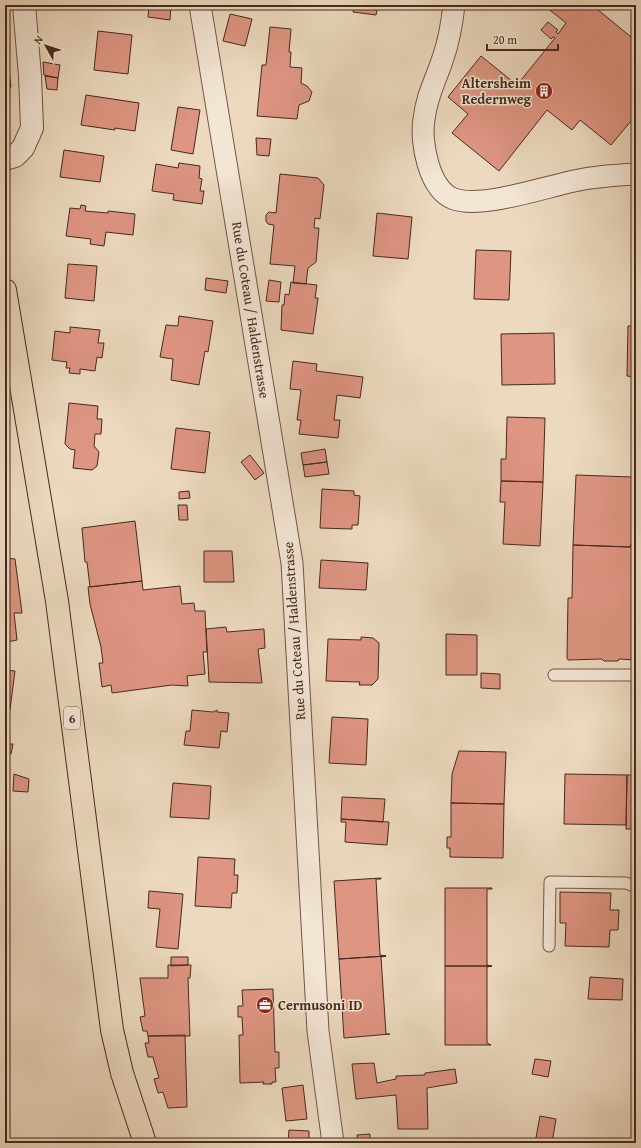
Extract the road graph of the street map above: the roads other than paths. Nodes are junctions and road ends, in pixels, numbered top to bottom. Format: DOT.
graph roads {
  1 [pos="24,5"];
  2 [pos="200,5"];
  3 [pos="454,5"];
  4 [pos="5,159"];
  5 [pos="636,174"];
  6 [pos="5,290"];
  7 [pos="554,675"];
  8 [pos="636,675"];
  9 [pos="636,887"];
  10 [pos="550,946"];
  11 [pos="145,1143"];
  12 [pos="333,1143"];
  1 -- 4 [label="street"];
  2 -- 12 [label="street, Rue du Coteau / Haldenstrasse"];
  3 -- 5 [label="street"];
  6 -- 11 [label="main road, 6"];
  7 -- 8 [label="lane"];
  9 -- 10 [label="lane"];
}
